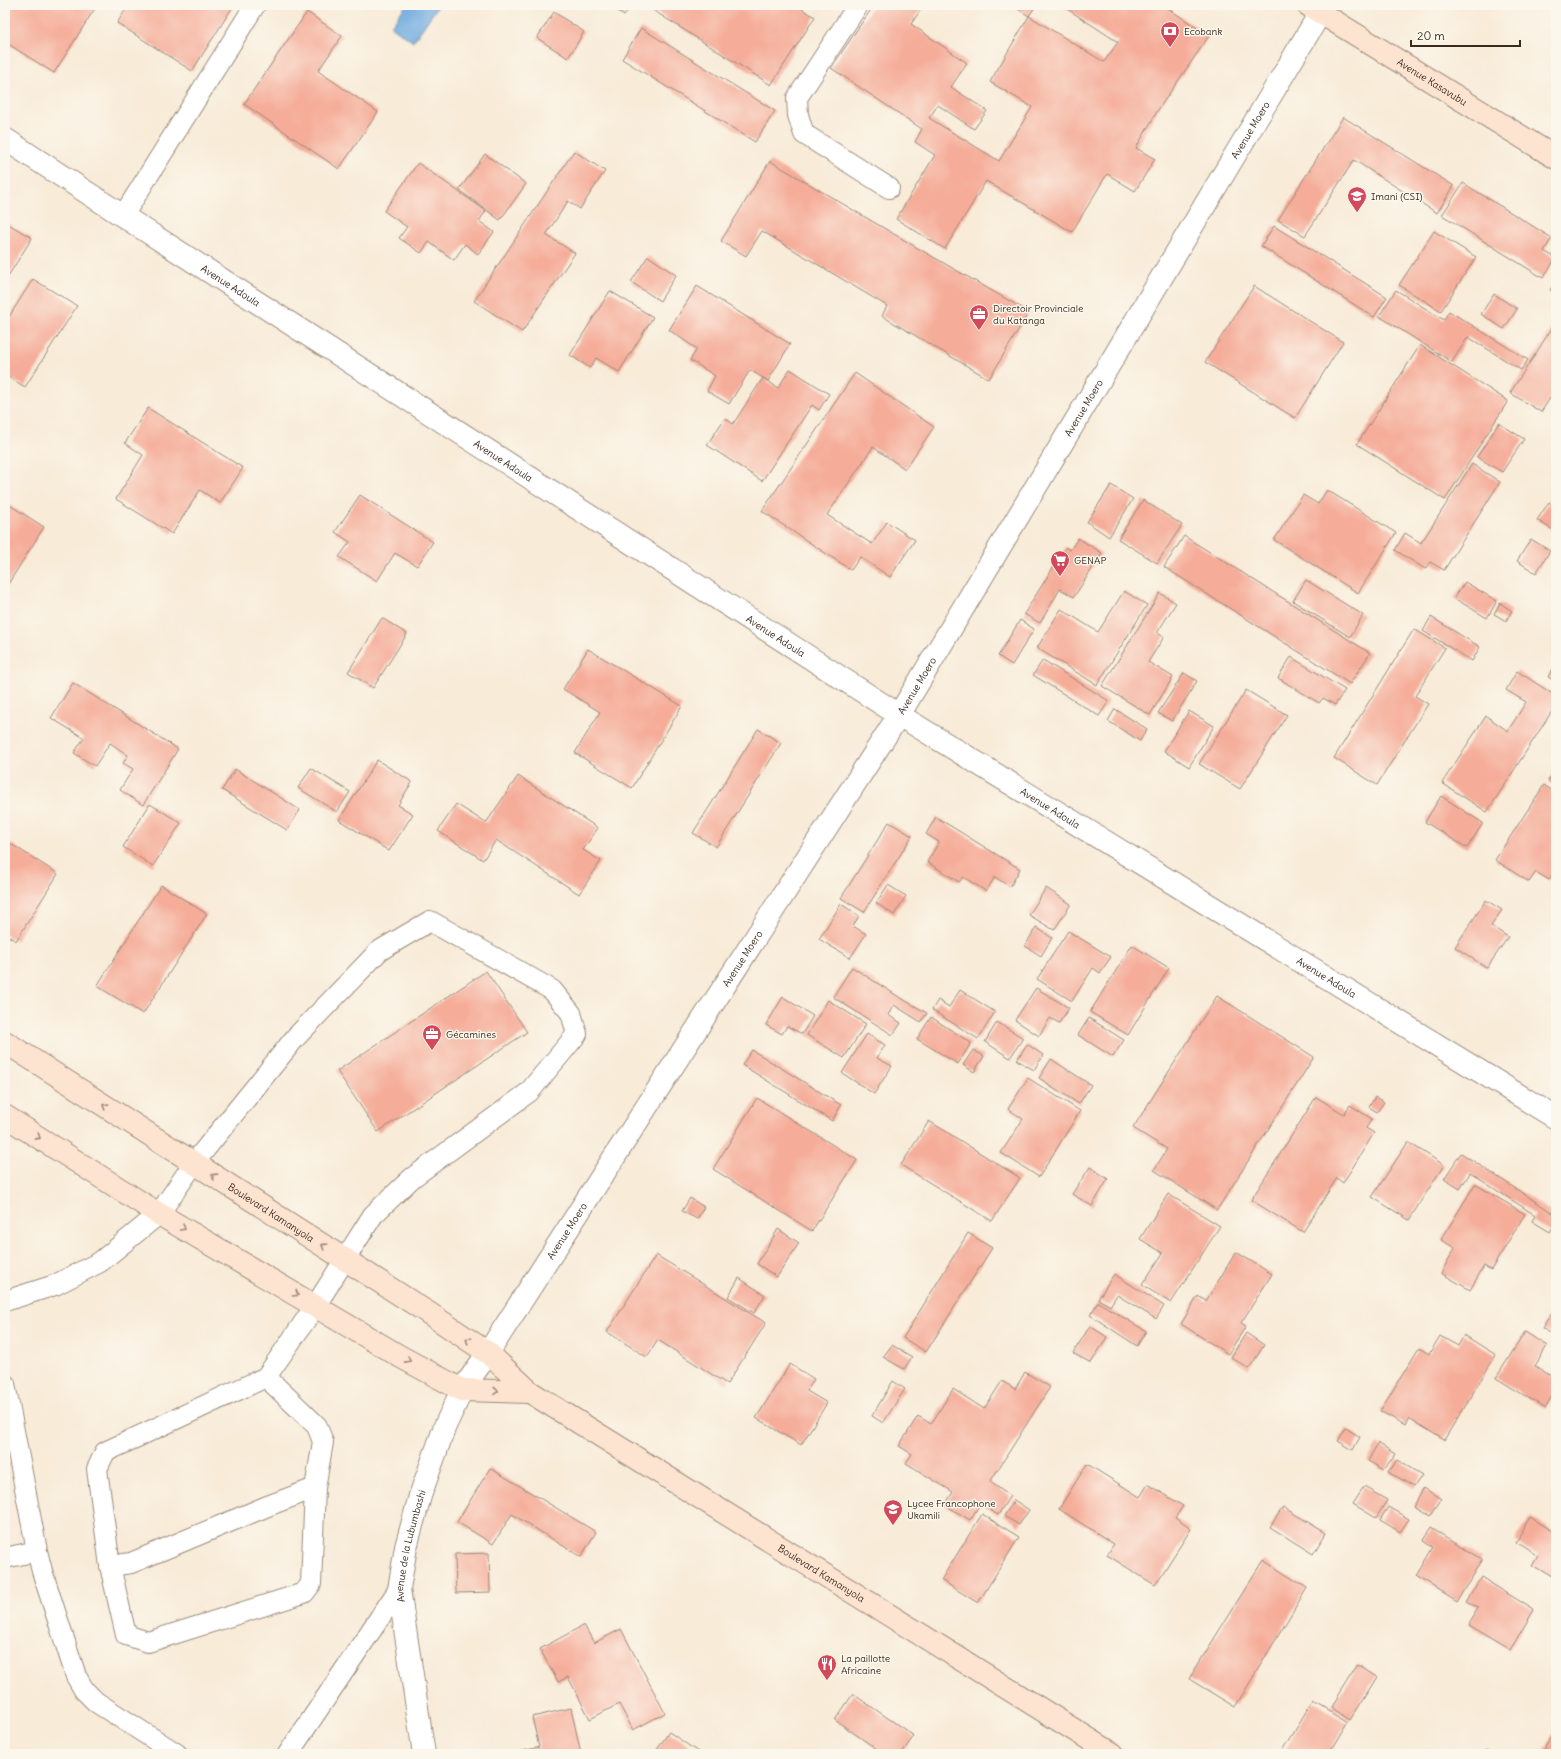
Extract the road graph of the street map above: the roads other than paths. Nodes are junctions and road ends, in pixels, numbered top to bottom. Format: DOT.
graph roads {
  1 [pos="255,5"];
  2 [pos="858,5"];
  3 [pos="1318,8"];
  4 [pos="5,139"];
  5 [pos="1556,158"];
  6 [pos="889,188"];
  7 [pos="123,216"];
  8 [pos="899,715"];
  9 [pos="5,1042"];
  10 [pos="5,1116"];
  11 [pos="1556,1118"];
  12 [pos="194,1163"];
  13 [pos="159,1214"];
  14 [pos="344,1259"];
  15 [pos="5,1301"];
  16 [pos="316,1306"];
  17 [pos="488,1353"];
  18 [pos="266,1377"];
  19 [pos="5,1384"];
  20 [pos="462,1390"];
  21 [pos="530,1392"];
  22 [pos="315,1488"];
  23 [pos="37,1551"];
  24 [pos="5,1558"];
  25 [pos="110,1566"];
  26 [pos="399,1589"];
  27 [pos="177,1754"];
  28 [pos="288,1754"];
  29 [pos="424,1754"];
  30 [pos="1113,1754"];
  1 -- 7 [label="lane"];
  2 -- 6 [label="lane"];
  3 -- 5 [label="main road, Avenue Kasavubu"];
  3 -- 8 [label="street, Avenue Moero"];
  4 -- 7 [label="street, Avenue Adoula"];
  7 -- 8 [label="street, Avenue Adoula"];
  8 -- 11 [label="street, Avenue Adoula"];
  8 -- 17 [label="street, Avenue Moero"];
  12 -- 9 [label="main road, Boulevard Kamanyola, one-way"];
  10 -- 13 [label="main road, one-way"];
  12 -- 13 [label="lane"];
  14 -- 12 [label="main road, Boulevard Kamanyola, one-way"];
  12 -- 14 [label="lane"];
  13 -- 15 [label="lane"];
  13 -- 16 [label="main road, one-way"];
  14 -- 16 [label="lane"];
  17 -- 14 [label="main road, Boulevard Kamanyola, one-way"];
  16 -- 18 [label="lane"];
  16 -- 20 [label="main road, one-way"];
  17 -- 20 [label="street, Avenue de la Lubumbashi"];
  17 -- 21 [label="main road, Boulevard Kamanyola"];
  18 -- 22 [label="lane"];
  18 -- 25 [label="lane"];
  19 -- 23 [label="lane"];
  20 -- 21 [label="main road, one-way"];
  20 -- 26 [label="street, Avenue de la Lubumbashi"];
  21 -- 30 [label="main road, Boulevard Kamanyola"];
  22 -- 25 [label="lane"];
  22 -- 25 [label="lane"];
  23 -- 24 [label="lane"];
  23 -- 27 [label="lane"];
  26 -- 28 [label="lane"];
  26 -- 29 [label="street, Avenue de la Lubumbashi"];
}
